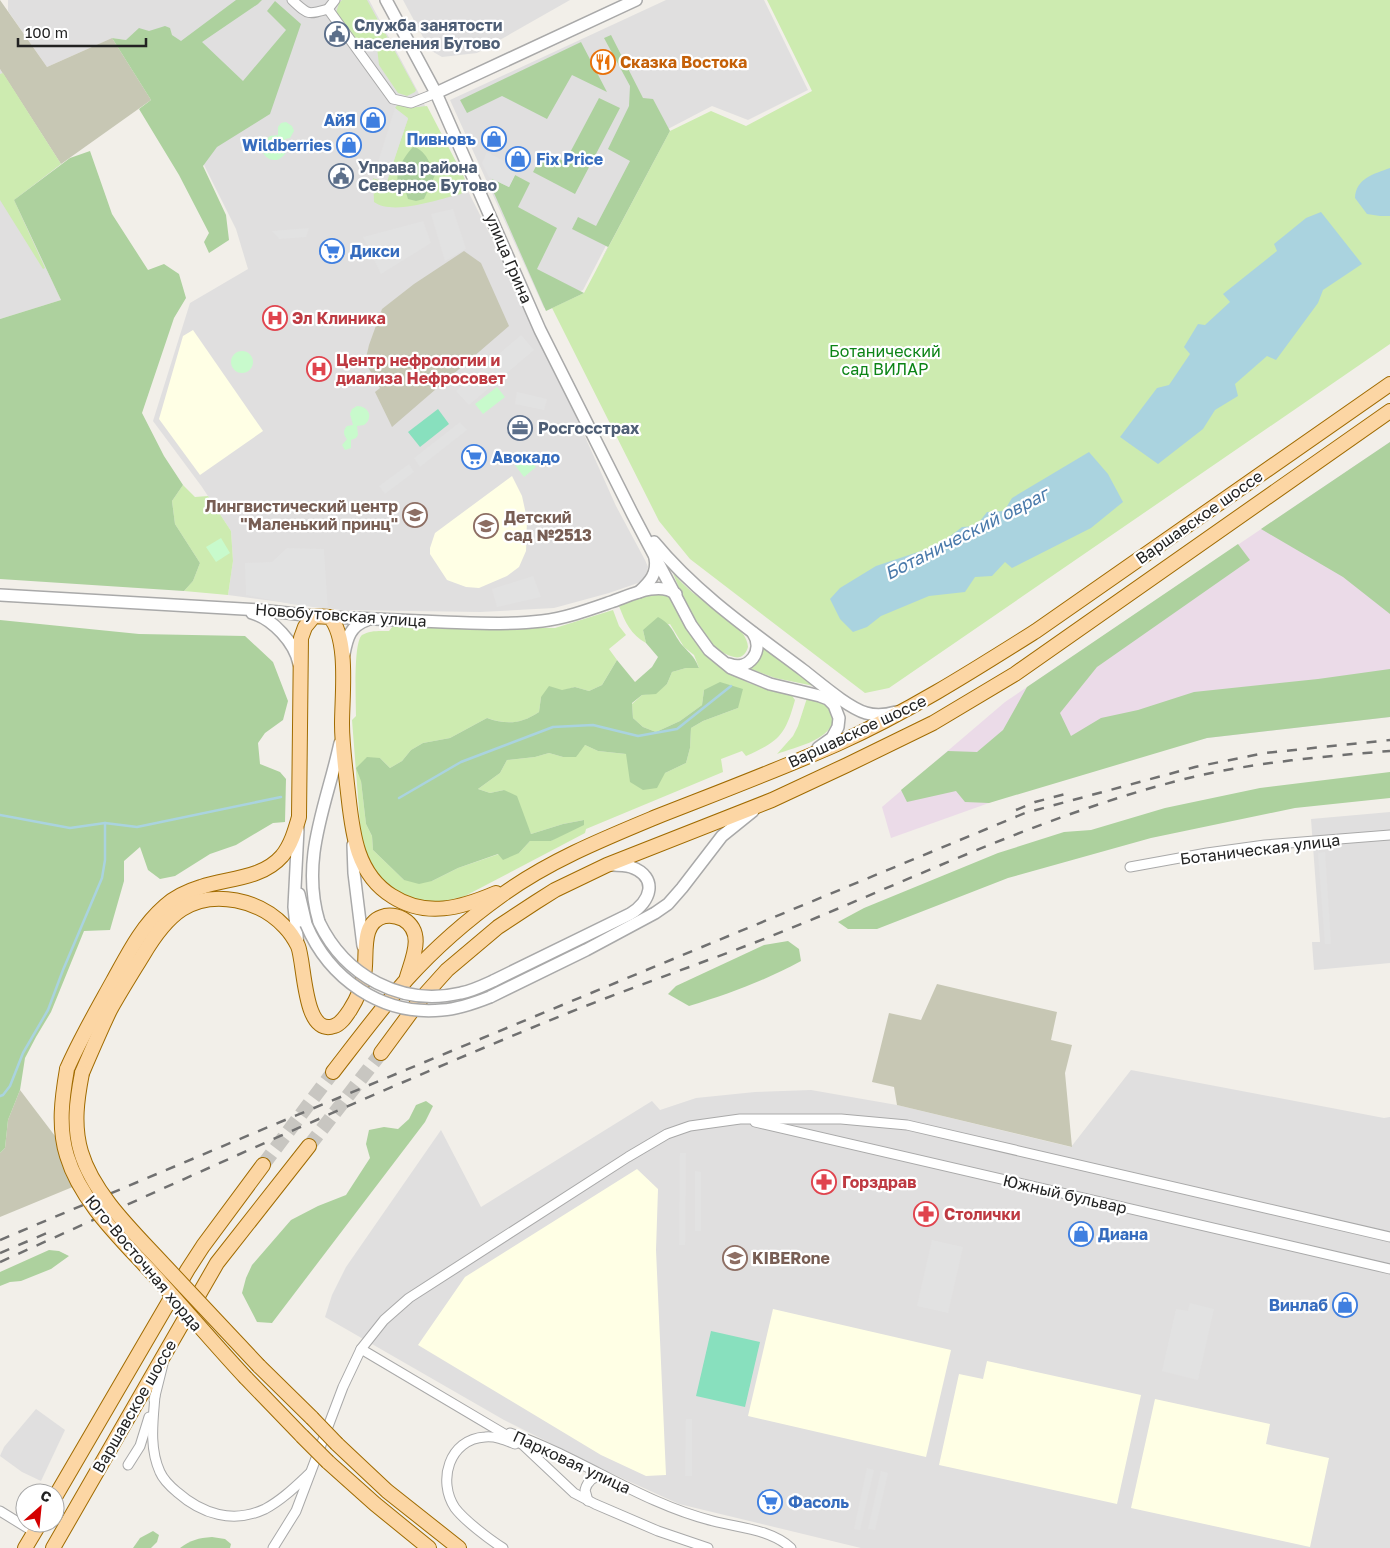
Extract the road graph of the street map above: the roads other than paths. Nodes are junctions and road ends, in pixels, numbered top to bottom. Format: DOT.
graph roads {
  1 [pos="292,0"];
  2 [pos="335,0"];
  3 [pos="386,0"];
  4 [pos="636,0"];
  5 [pos="328,9"];
  6 [pos="436,93"];
  7 [pos="1390,384"];
  8 [pos="1390,411"];
  9 [pos="659,554"];
  10 [pos="666,575"];
  11 [pos="651,590"];
  12 [pos="639,592"];
  13 [pos="676,594"];
  14 [pos="0,595"];
  15 [pos="236,609"];
  16 [pos="314,616"];
  17 [pos="330,617"];
  18 [pos="368,619"];
  19 [pos="752,632"];
  20 [pos="719,658"];
  21 [pos="342,660"];
  22 [pos="300,679"];
  23 [pos="918,703"];
  24 [pos="342,725"];
  25 [pos="784,766"];
  26 [pos="772,800"];
  27 [pos="299,818"];
  28 [pos="352,830"];
  29 [pos="1390,835"];
  30 [pos="296,865"];
  31 [pos="607,865"];
  32 [pos="1130,867"];
  33 [pos="522,881"];
  34 [pos="298,947"];
  35 [pos="364,955"];
  36 [pos="407,980"];
  37 [pos="381,1053"];
  38 [pos="333,1072"];
  39 [pos="740,1119"];
  40 [pos="309,1146"];
  41 [pos="263,1165"];
  42 [pos="1390,1237"];
  43 [pos="1390,1269"];
  44 [pos="167,1347"];
  45 [pos="361,1349"];
  46 [pos="155,1396"];
  47 [pos="497,1429"];
  48 [pos="527,1449"];
  49 [pos="128,1465"];
  50 [pos="312,1471"];
  51 [pos="604,1476"];
  52 [pos="63,1483"];
  53 [pos="588,1501"];
  54 [pos="0,1511"];
  55 [pos="15,1518"];
  56 [pos="34,1533"];
  57 [pos="789,1547"];
  58 [pos="25,1548"];
  59 [pos="52,1548"];
  60 [pos="273,1548"];
  61 [pos="429,1548"];
  62 [pos="459,1548"];
  63 [pos="503,1548"];
  64 [pos="708,1548"];
  1 -- 5 [label="street"];
  2 -- 5 [label="street"];
  3 -- 6 [label="street, улица Грина"];
  4 -- 6 [label="street"];
  5 -- 6 [label="street"];
  6 -- 9 [label="street, улица Грина"];
  7 -- 23 [label="main road, Варшавское шоссе"];
  8 -- 26 [label="main road, Варшавское шоссе"];
  9 -- 10 [label="street, улица Грина"];
  9 -- 12 [label="street"];
  9 -- 19 [label="street, улица Грина"];
  10 -- 11 [label="street"];
  10 -- 13 [label="street, улица Грина"];
  11 -- 12 [label="street, Новобутовская улица"];
  11 -- 13 [label="street, Новобутовская улица"];
  12 -- 18 [label="street, Новобутовская улица"];
  13 -- 20 [label="street, улица Грина"];
  14 -- 15 [label="street, Новобутовская улица"];
  15 -- 16 [label="street, Новобутовская улица"];
  15 -- 22 [label="street"];
  16 -- 17 [label="main road, Новобутовская улица"];
  16 -- 22 [label="main road, Юго-Восточная хорда"];
  17 -- 18 [label="street, Новобутовская улица"];
  17 -- 21 [label="main road"];
  18 -- 21 [label="street"];
  19 -- 20 [label="street"];
  19 -- 23 [label="street, улица Грина"];
  20 -- 25 [label="street, улица Грина"];
  21 -- 24 [label="main road"];
  22 -- 27 [label="main road, Юго-Восточная хорда"];
  23 -- 25 [label="main road, Варшавское шоссе"];
  24 -- 28 [label="main road"];
  24 -- 31 [label="street, bridge"];
  25 -- 33 [label="main road, Варшавское шоссе"];
  26 -- 30 [label="street, bridge"];
  26 -- 31 [label="main road, Варшавское шоссе"];
  27 -- 30 [label="street"];
  27 -- 61 [label="main road, Юго-Восточная хорда, bridge"];
  28 -- 33 [label="main road"];
  28 -- 35 [label="street"];
  29 -- 32 [label="street, Ботаническая улица"];
  30 -- 34 [label="street"];
  31 -- 37 [label="main road, Варшавское шоссе"];
  33 -- 36 [label="main road, Варшавское шоссе"];
  34 -- 35 [label="main road, Юго-Восточная хорда"];
  34 -- 62 [label="main road, Юго-Восточная хорда, bridge"];
  35 -- 36 [label="main road, Юго-Восточная хорда"];
  36 -- 38 [label="main road, Варшавское шоссе"];
  39 -- 42 [label="street, Южный бульвар"];
  39 -- 43 [label="street, Южный бульвар"];
  39 -- 45 [label="street, Южный бульвар"];
  40 -- 44 [label="main road, Варшавское шоссе"];
  41 -- 52 [label="main road, Варшавское шоссе"];
  44 -- 46 [label="street"];
  44 -- 59 [label="main road, Варшавское шоссе"];
  45 -- 47 [label="street"];
  45 -- 50 [label="street, Южный бульвар"];
  46 -- 49 [label="street"];
  46 -- 50 [label="street"];
  47 -- 48 [label="street, Парковая улица"];
  47 -- 51 [label="street, Парковая улица"];
  48 -- 53 [label="street, Парковая улица"];
  48 -- 63 [label="street"];
  50 -- 60 [label="street, Южный бульвар"];
  51 -- 53 [label="street"];
  51 -- 57 [label="street, Парковая улица"];
  53 -- 64 [label="street, Парковая улица"];
  54 -- 55 [label="street"];
  56 -- 58 [label="main road"];
}
